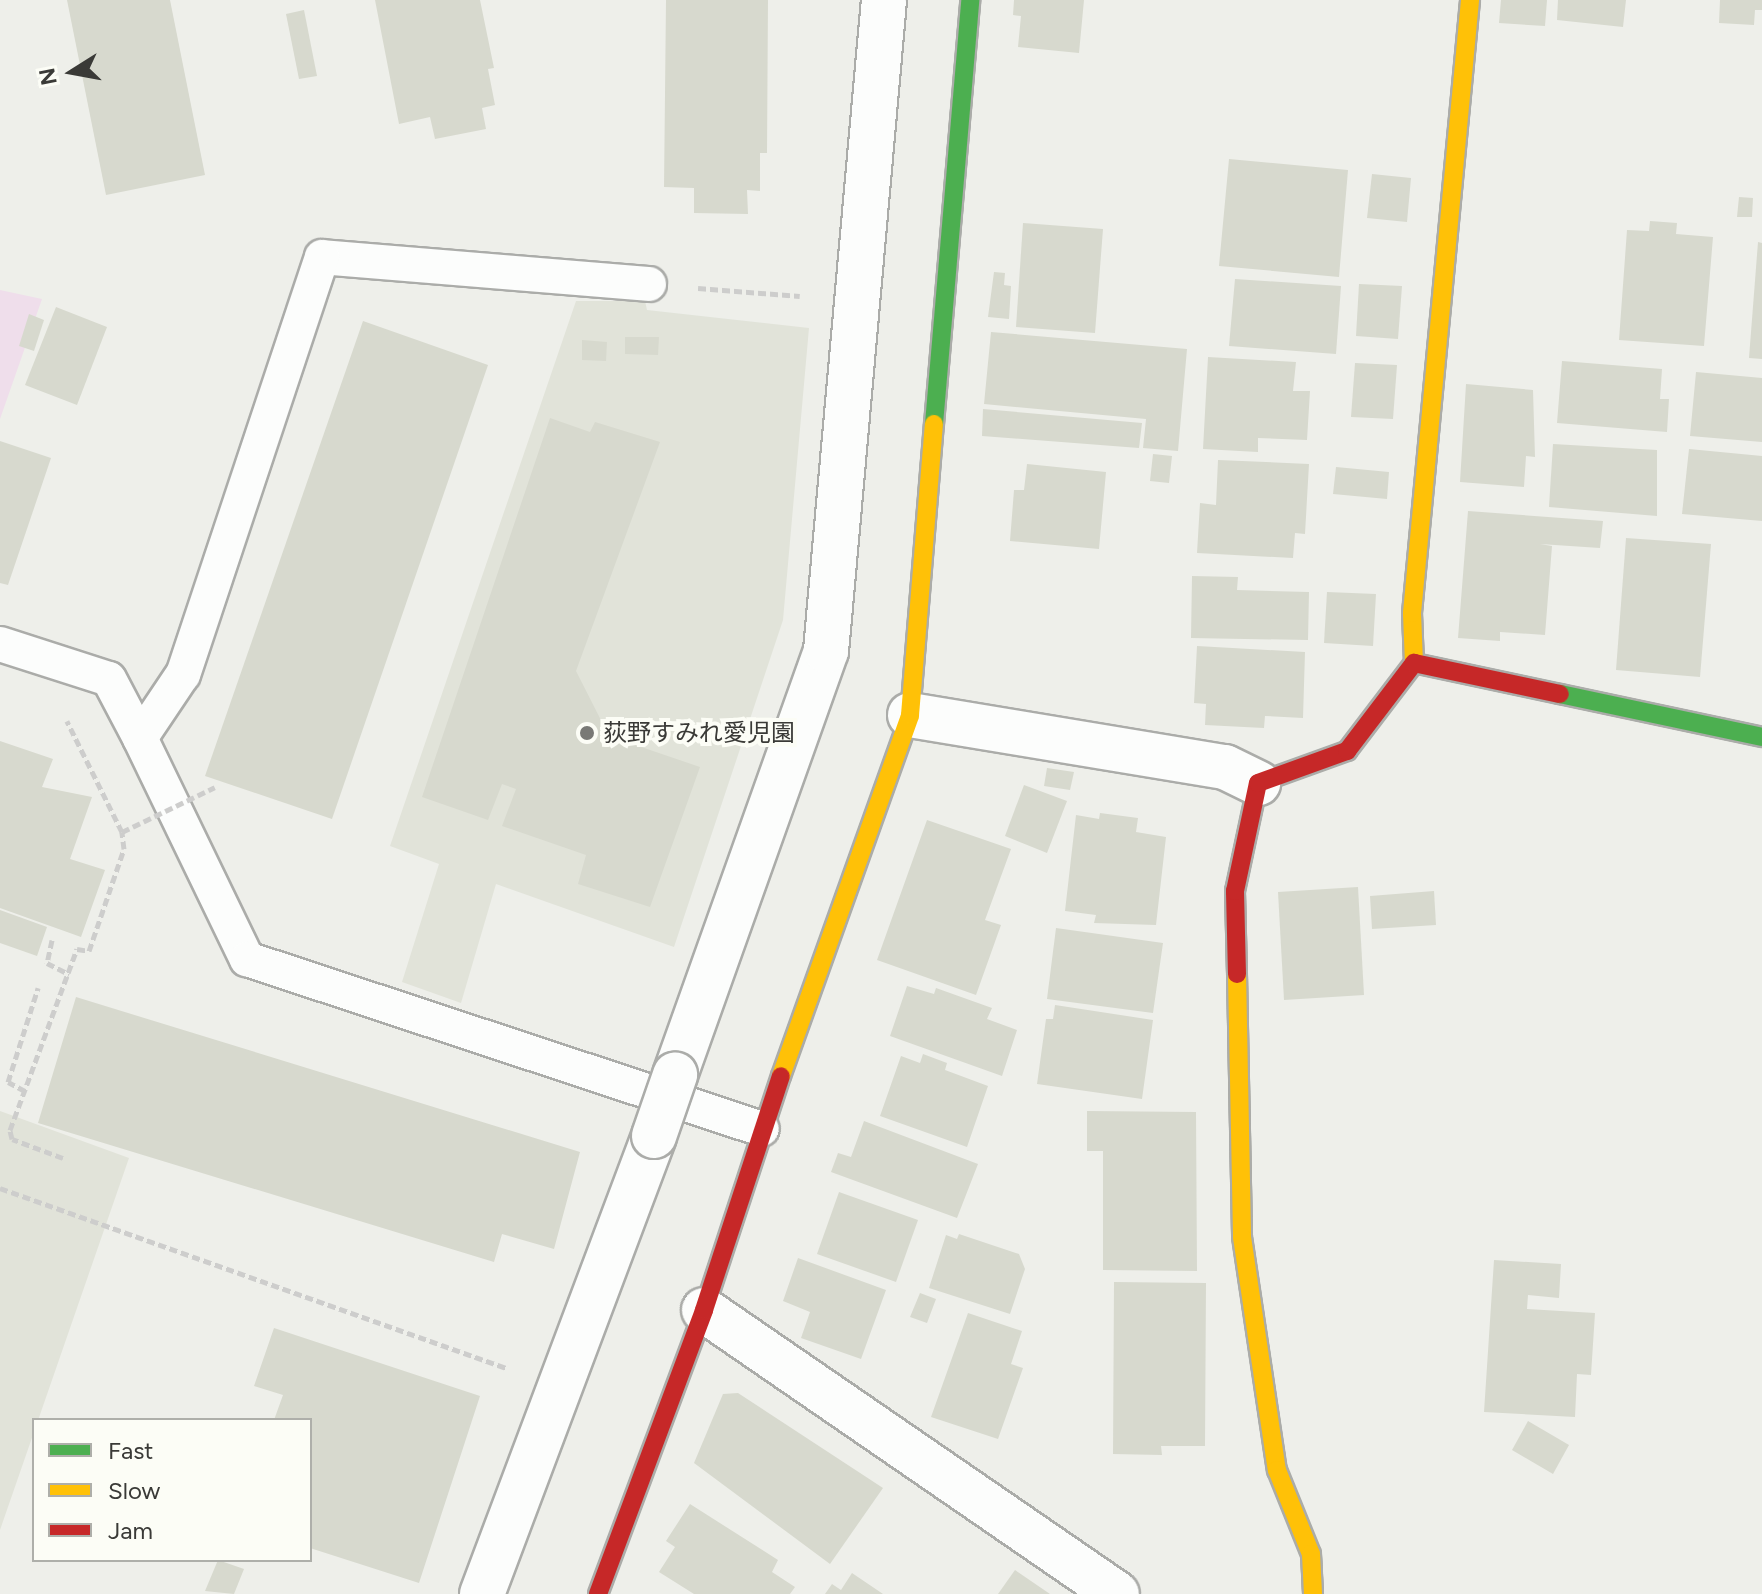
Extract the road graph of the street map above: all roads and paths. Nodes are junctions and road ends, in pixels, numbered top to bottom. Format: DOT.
graph roads {
  1 [pos="884,0"];
  2 [pos="970,0"];
  3 [pos="1470,0"];
  4 [pos="649,284"];
  5 [pos="763,293"];
  6 [pos="0,644"];
  7 [pos="34,655"];
  8 [pos="1414,663"];
  9 [pos="910,715"];
  10 [pos="1762,737"];
  11 [pos="140,738"];
  12 [pos="1258,783"];
  13 [pos="215,787"];
  14 [pos="122,832"];
  15 [pos="52,940"];
  16 [pos="69,974"];
  17 [pos="38,988"];
  18 [pos="25,1091"];
  19 [pos="762,1129"];
  20 [pos="63,1158"];
  21 [pos="0,1188"];
  22 [pos="704,1310"];
  23 [pos="559,1387"];
  24 [pos="482,1594"];
  25 [pos="598,1594"];
  26 [pos="1117,1594"];
  27 [pos="1313,1594"];
  1 -- 23 [label="street, bridge"];
  2 -- 9 [label="street"];
  3 -- 8 [label="street"];
  4 -- 5 [label="path"];
  4 -- 11 [label="lane"];
  6 -- 7 [label="lane"];
  7 -- 11 [label="lane"];
  7 -- 14 [label="path"];
  8 -- 10 [label="street"];
  8 -- 12 [label="street"];
  9 -- 12 [label="street"];
  9 -- 19 [label="street"];
  11 -- 19 [label="lane"];
  12 -- 27 [label="street"];
  13 -- 14 [label="path, bridge"];
  14 -- 16 [label="path"];
  15 -- 16 [label="path"];
  16 -- 18 [label="path"];
  17 -- 18 [label="path"];
  18 -- 20 [label="path"];
  19 -- 22 [label="street"];
  21 -- 23 [label="path"];
  22 -- 25 [label="street"];
  22 -- 26 [label="street"];
  23 -- 24 [label="street"];
}
